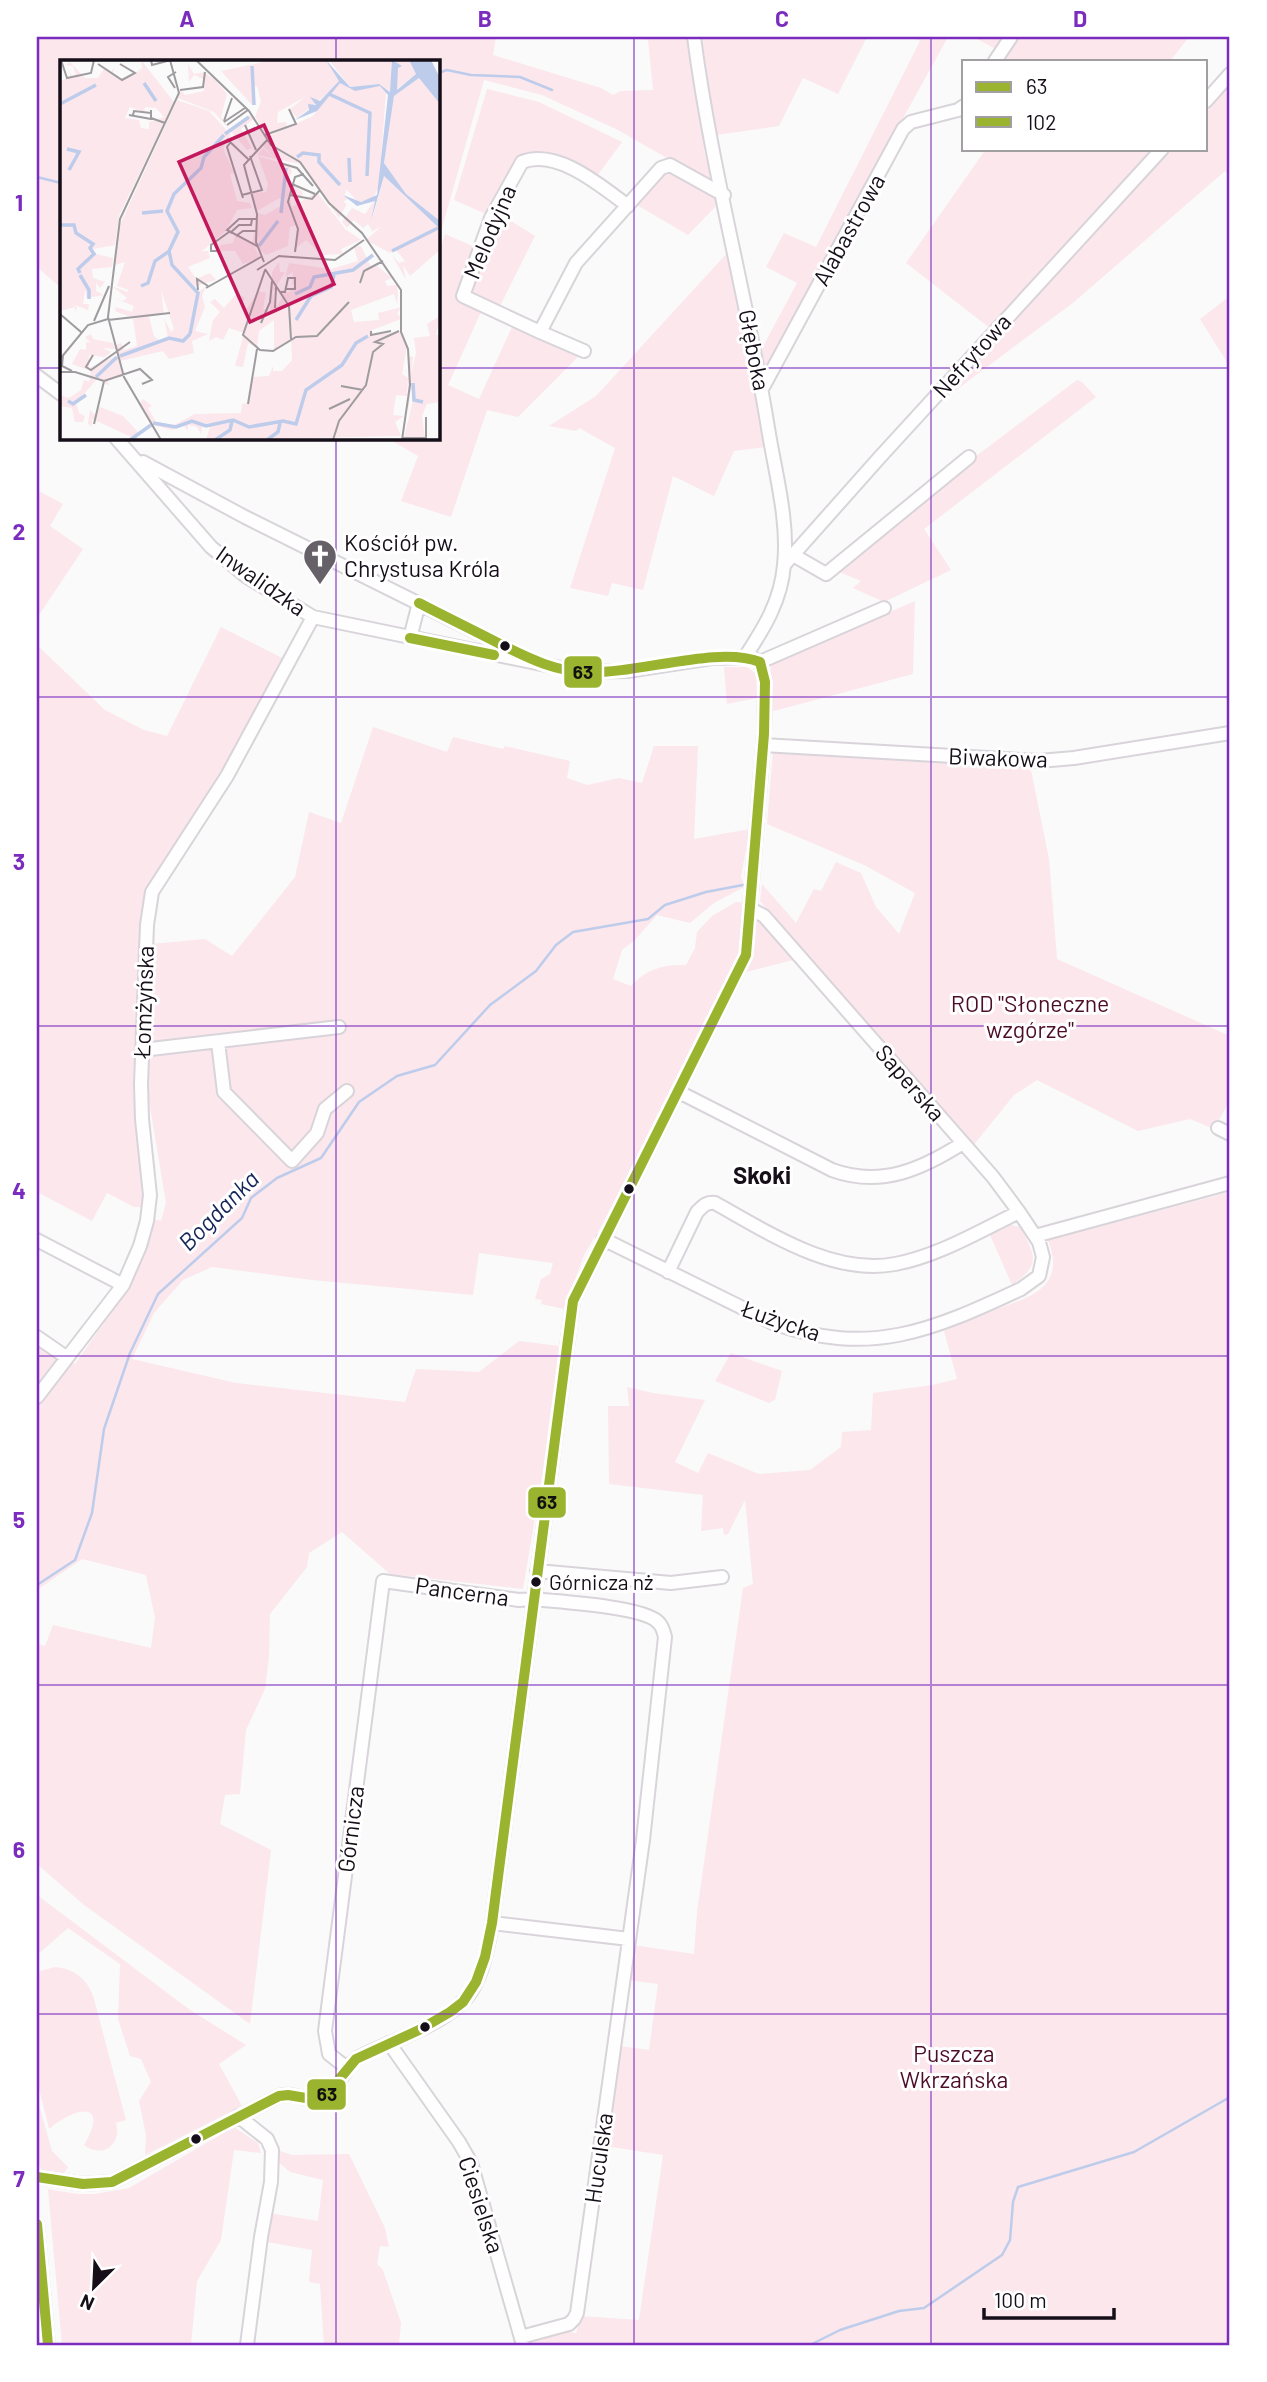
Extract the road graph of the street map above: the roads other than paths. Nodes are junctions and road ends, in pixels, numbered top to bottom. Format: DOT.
graph roads {
  1 [pos="694,37"];
  2 [pos="1011,37"];
  3 [pos="996,60"];
  4 [pos="1230,74"];
  5 [pos="1208,99"];
  6 [pos="962,107"];
  7 [pos="1161,150"];
  8 [pos="723,195"];
  9 [pos="628,206"];
  10 [pos="540,332"];
  11 [pos="584,351"];
  12 [pos="37,376"];
  13 [pos="762,389"];
  14 [pos="60,393"];
  15 [pos="118,439"];
  16 [pos="135,457"];
  17 [pos="969,457"];
  18 [pos="186,486"];
  19 [pos="171,502"];
  20 [pos="789,560"];
  21 [pos="419,603"];
  22 [pos="884,608"];
  23 [pos="313,617"];
  24 [pos="410,638"];
  25 [pos="495,649"];
  26 [pos="745,657"];
  27 [pos="760,662"];
  28 [pos="1230,733"];
  29 [pos="763,745"];
  30 [pos="751,909"];
  31 [pos="338,1027"];
  32 [pos="218,1042"];
  33 [pos="142,1049"];
  34 [pos="347,1091"];
  35 [pos="679,1092"];
  36 [pos="1218,1128"];
  37 [pos="1230,1134"];
  38 [pos="962,1143"];
  39 [pos="1230,1184"];
  40 [pos="1019,1212"];
  41 [pos="1035,1236"];
  42 [pos="603,1239"];
  43 [pos="37,1240"];
  44 [pos="668,1272"];
  45 [pos="1041,1272"];
  46 [pos="122,1285"];
  47 [pos="37,1337"];
  48 [pos="66,1357"];
  49 [pos="37,1397"];
  50 [pos="537,1571"];
  51 [pos="722,1577"];
  52 [pos="383,1581"];
  53 [pos="533,1599"];
  54 [pos="662,1627"];
  55 [pos="492,1923"];
  56 [pos="629,1939"];
  57 [pos="389,2043"];
  58 [pos="346,2068"];
  59 [pos="238,2116"];
  60 [pos="37,2177"];
  61 [pos="37,2224"];
  62 [pos="39,2265"];
  63 [pos="40,2299"];
  64 [pos="522,2341"];
  65 [pos="48,2345"];
  66 [pos="247,2345"];
  1 -- 8 [label="street, Głęboka"];
  2 -- 3 [label="street"];
  4 -- 5 [label="street"];
  6 -- 13 [label="street, Alabastrowa"];
  7 -- 20 [label="street, Nefrytowa"];
  8 -- 9 [label="street"];
  8 -- 13 [label="street, Głęboka"];
  9 -- 10 [label="street"];
  9 -- 10 [label="street, Melodyjna"];
  10 -- 11 [label="street, Melodyjna"];
  12 -- 14 [label="street"];
  13 -- 20 [label="street, Głęboka"];
  15 -- 16 [label="street, Inwalidzka"];
  16 -- 18 [label="street, Inwalidzka"];
  16 -- 19 [label="street, Inwalidzka"];
  17 -- 20 [label="street"];
  18 -- 19 [label="street"];
  18 -- 21 [label="street, Inwalidzka"];
  19 -- 23 [label="street, Inwalidzka"];
  20 -- 26 [label="street, Głęboka"];
  21 -- 24 [label="street"];
  21 -- 25 [label="street, Inwalidzka"];
  22 -- 27 [label="street"];
  23 -- 24 [label="street, Inwalidzka"];
  23 -- 33 [label="street, Łomżyńska"];
  24 -- 25 [label="street, Inwalidzka"];
  25 -- 26 [label="street, Inwalidzka"];
  26 -- 27 [label="street, Inwalidzka"];
  27 -- 29 [label="street"];
  28 -- 29 [label="street, Biwakowa"];
  29 -- 30 [label="street"];
  30 -- 35 [label="street"];
  30 -- 38 [label="street, Saperska"];
  31 -- 32 [label="street"];
  32 -- 33 [label="street"];
  32 -- 34 [label="street"];
  33 -- 46 [label="street, Łomżyńska"];
  35 -- 38 [label="street"];
  35 -- 42 [label="street"];
  36 -- 37 [label="street"];
  38 -- 40 [label="street, Saperska"];
  39 -- 41 [label="street"];
  40 -- 41 [label="street, Saperska"];
  40 -- 44 [label="street"];
  41 -- 45 [label="street, Saperska"];
  42 -- 44 [label="street, Łużycka"];
  42 -- 50 [label="street"];
  43 -- 46 [label="street"];
  44 -- 45 [label="street, Łużycka"];
  46 -- 48 [label="street, Łomżyńska"];
  47 -- 48 [label="street"];
  48 -- 49 [label="street, Łomżyńska"];
  50 -- 51 [label="street, Pancerna"];
  50 -- 53 [label="street"];
  52 -- 53 [label="street, Pancerna"];
  52 -- 58 [label="street, Górnicza"];
  53 -- 54 [label="street, Pancerna"];
  53 -- 55 [label="street"];
  54 -- 56 [label="street, Huculska"];
  55 -- 56 [label="street"];
  55 -- 57 [label="street"];
  56 -- 64 [label="street, Huculska"];
  57 -- 58 [label="street"];
  57 -- 64 [label="street, Ciesielska"];
  58 -- 59 [label="street"];
  59 -- 60 [label="street"];
  59 -- 66 [label="street"];
  61 -- 62 [label="street"];
  62 -- 63 [label="street"];
  63 -- 65 [label="street"];
}
